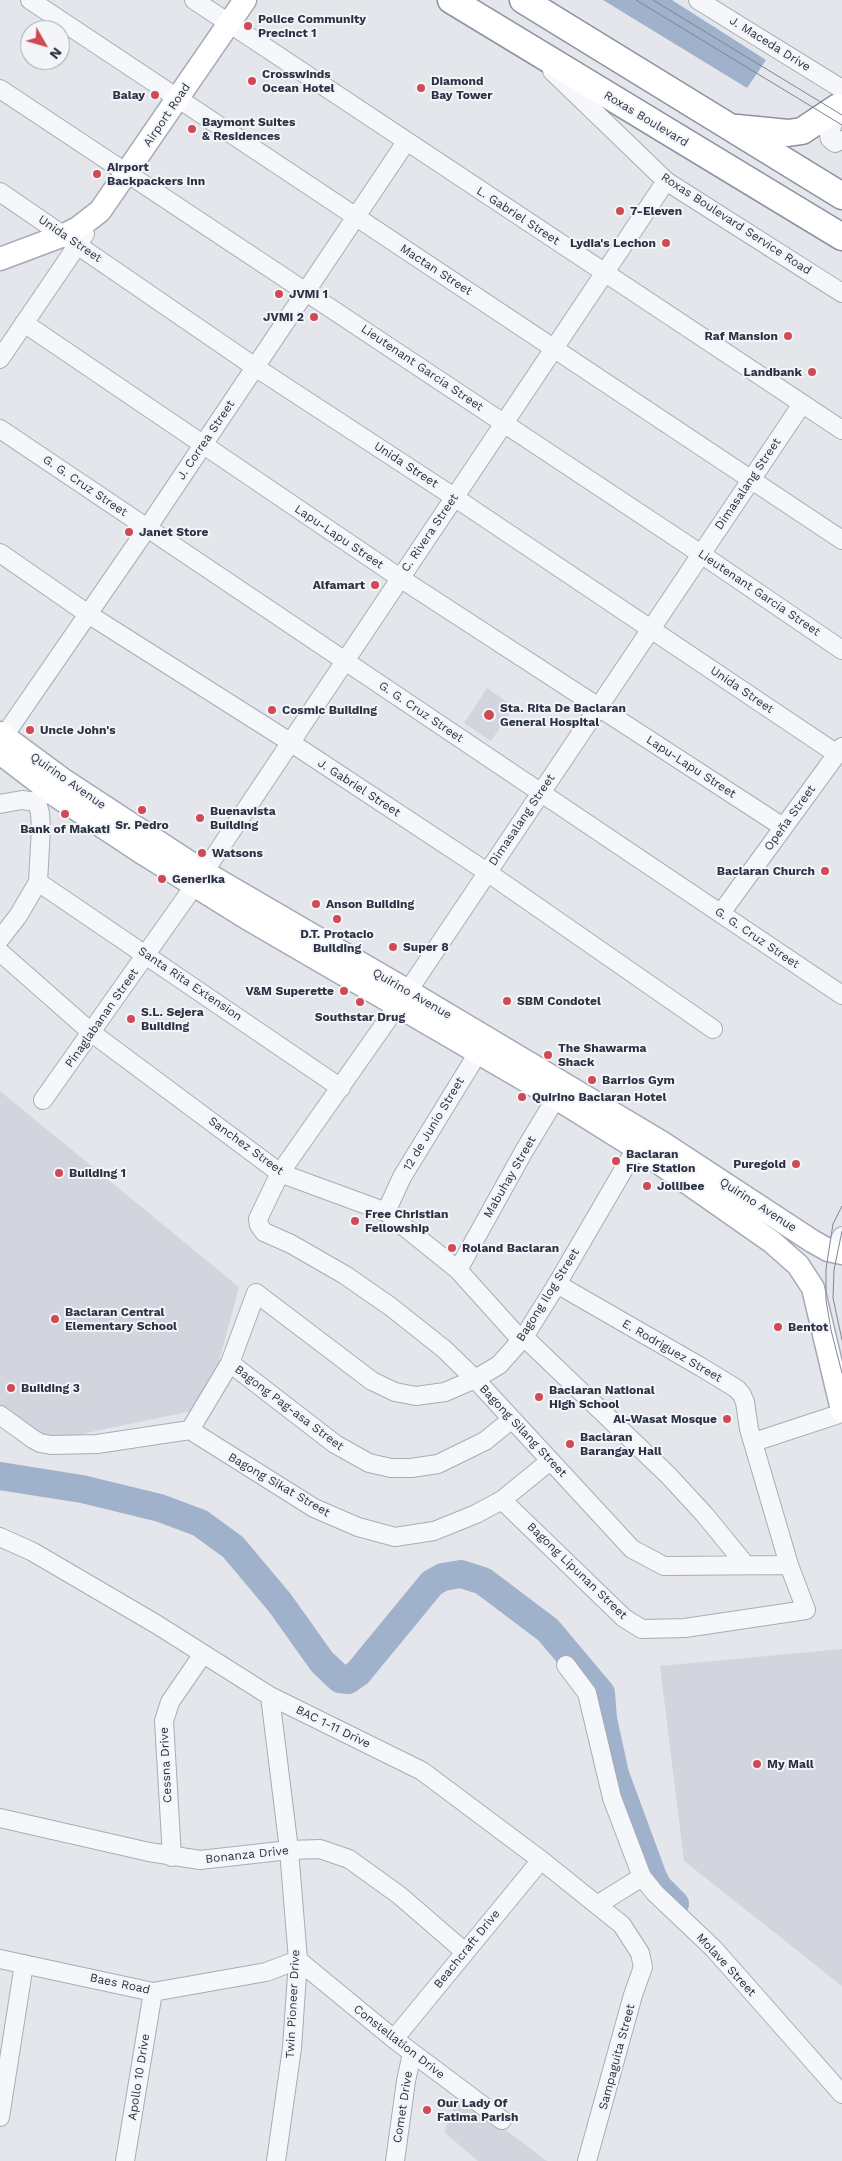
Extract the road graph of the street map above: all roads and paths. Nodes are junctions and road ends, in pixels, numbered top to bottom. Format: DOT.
graph roads {
  1 [pos="30,0"];
  2 [pos="194,0"];
  3 [pos="245,0"];
  4 [pos="451,0"];
  5 [pos="523,0"];
  6 [pos="698,0"];
  7 [pos="229,23"];
  8 [pos="526,46"];
  9 [pos="0,89"];
  10 [pos="841,97"];
  11 [pos="178,98"];
  12 [pos="731,128"];
  13 [pos="842,140"];
  14 [pos="406,142"];
  15 [pos="126,174"];
  16 [pos="666,181"];
  17 [pos="0,192"];
  18 [pos="842,196"];
  19 [pos="355,217"];
  20 [pos="842,237"];
  21 [pos="71,240"];
  22 [pos="0,259"];
  23 [pos="604,273"];
  24 [pos="306,291"];
  25 [pos="842,293"];
  26 [pos="24,323"];
  27 [pos="554,348"];
  28 [pos="0,359"];
  29 [pos="255,367"];
  30 [pos="802,404"];
  31 [pos="504,422"];
  32 [pos="0,429"];
  33 [pos="842,430"];
  34 [pos="203,444"];
  35 [pos="751,480"];
  36 [pos="454,497"];
  37 [pos="148,527"];
  38 [pos="842,540"];
  39 [pos="0,553"];
  40 [pos="701,554"];
  41 [pos="400,578"];
  42 [pos="88,614"];
  43 [pos="651,629"];
  44 [pos="842,650"];
  45 [pos="345,661"];
  46 [pos="598,707"];
  47 [pos="1,741"];
  48 [pos="290,742"];
  49 [pos="839,750"];
  50 [pos="46,788"];
  51 [pos="542,791"];
  52 [pos="0,804"];
  53 [pos="784,827"];
  54 [pos="487,872"];
  55 [pos="199,879"];
  56 [pos="38,882"];
  57 [pos="721,913"];
  58 [pos="0,939"];
  59 [pos="0,952"];
  60 [pos="147,955"];
  61 [pos="842,995"];
  62 [pos="403,998"];
  63 [pos="713,1029"];
  64 [pos="92,1033"];
  65 [pos="483,1045"];
  66 [pos="342,1088"];
  67 [pos="560,1091"];
  68 [pos="43,1100"];
  69 [pos="641,1141"];
  70 [pos="280,1173"];
  71 [pos="386,1212"];
  72 [pos="270,1235"];
  73 [pos="832,1246"];
  74 [pos="458,1270"];
  75 [pos="807,1281"];
  76 [pos="557,1284"];
  77 [pos="522,1339"];
  78 [pos="230,1363"];
  79 [pos="475,1379"];
  80 [pos="842,1412"];
  81 [pos="0,1415"];
  82 [pos="512,1419"];
  83 [pos="190,1430"];
  84 [pos="754,1442"];
  85 [pos="550,1461"];
  86 [pos="502,1500"];
  87 [pos="0,1537"];
  88 [pos="745,1564"];
  89 [pos="789,1564"];
  90 [pos="806,1610"];
  91 [pos="203,1654"];
  92 [pos="566,1665"];
  93 [pos="270,1696"];
  94 [pos="0,1818"];
  95 [pos="289,1850"];
  96 [pos="172,1857"];
  97 [pos="540,1860"];
  98 [pos="642,1877"];
  99 [pos="597,1905"];
  100 [pos="465,1952"];
  101 [pos="640,1953"];
  102 [pos="0,1959"];
  103 [pos="298,1960"];
  104 [pos="24,1964"];
  105 [pos="153,1992"];
  106 [pos="394,2039"];
  107 [pos="412,2052"];
  108 [pos="842,2094"];
  109 [pos="0,2117"];
  110 [pos="502,2120"];
  111 [pos="125,2161"];
  112 [pos="276,2161"];
  113 [pos="395,2161"];
  114 [pos="588,2161"];
  1 -- 11 [label="street, Mactan Street"];
  2 -- 7 [label="street, L. Gabriel Street"];
  3 -- 7 [label="main road, Airport Road"];
  4 -- 8 [label="highway, Roxas Boulevard"];
  5 -- 12 [label="highway"];
  6 -- 10 [label="street, J. Maceda Drive"];
  7 -- 11 [label="main road, Airport Road"];
  7 -- 14 [label="street, L. Gabriel Street"];
  8 -- 16 [label="street, Roxas Boulevard Service Road"];
  8 -- 20 [label="highway, Roxas Boulevard"];
  9 -- 15 [label="street, Lieutenant Garcia Street"];
  10 -- 12 [label="highway"];
  10 -- 13 [label="street"];
  11 -- 15 [label="main road, Airport Road"];
  11 -- 19 [label="street, Mactan Street"];
  12 -- 18 [label="highway"];
  14 -- 19 [label="street, J. Correa Street"];
  14 -- 23 [label="street, L. Gabriel Street"];
  15 -- 21 [label="main road, Airport Road"];
  15 -- 24 [label="street, Lieutenant Garcia Street"];
  16 -- 23 [label="street, C. Rivera Street"];
  16 -- 25 [label="street, Roxas Boulevard Service Road"];
  17 -- 21 [label="street, Unida Street"];
  19 -- 24 [label="street, J. Correa Street"];
  19 -- 27 [label="street, Mactan Street"];
  21 -- 22 [label="main road, Airport Road"];
  21 -- 26 [label="street"];
  21 -- 29 [label="street, Unida Street"];
  23 -- 27 [label="street, C. Rivera Street"];
  23 -- 30 [label="street, L. Gabriel Street"];
  24 -- 29 [label="street, J. Correa Street"];
  24 -- 31 [label="street, Lieutenant Garcia Street"];
  26 -- 28 [label="street"];
  26 -- 34 [label="street, Lapu-Lapu Street"];
  27 -- 31 [label="street, C. Rivera Street"];
  27 -- 35 [label="street, Mactan Street"];
  29 -- 34 [label="street, J. Correa Street"];
  29 -- 36 [label="street, Unida Street"];
  30 -- 33 [label="street, L. Gabriel Street"];
  30 -- 35 [label="street, Dimasalang Street"];
  31 -- 36 [label="street, C. Rivera Street"];
  31 -- 40 [label="street, Lieutenant Garcia Street"];
  32 -- 37 [label="street, G. G. Cruz Street"];
  34 -- 37 [label="street, J. Correa Street"];
  34 -- 41 [label="street, Lapu-Lapu Street"];
  35 -- 38 [label="street, Mactan Street"];
  35 -- 40 [label="street, Dimasalang Street"];
  36 -- 41 [label="street, C. Rivera Street"];
  36 -- 43 [label="street, Unida Street"];
  37 -- 42 [label="street, J. Correa Street"];
  37 -- 45 [label="street, G. G. Cruz Street"];
  39 -- 42 [label="street, J. Gabriel Street"];
  40 -- 43 [label="street, Dimasalang Street"];
  40 -- 44 [label="street, Lieutenant Garcia Street"];
  41 -- 45 [label="street, C. Rivera Street"];
  41 -- 46 [label="street, Lapu-Lapu Street"];
  42 -- 47 [label="street, J. Correa Street"];
  42 -- 48 [label="street, J. Gabriel Street"];
  43 -- 46 [label="street, Dimasalang Street"];
  43 -- 49 [label="street, Unida Street"];
  45 -- 48 [label="street, C. Rivera Street"];
  45 -- 51 [label="street, G. G. Cruz Street"];
  46 -- 51 [label="street, Dimasalang Street"];
  46 -- 53 [label="street, Lapu-Lapu Street"];
  47 -- 50 [label="main road, Quirino Avenue"];
  48 -- 54 [label="street, J. Gabriel Street"];
  48 -- 55 [label="street, C. Rivera Street"];
  49 -- 53 [label="street, Opeña Street"];
  50 -- 52 [label="street"];
  50 -- 55 [label="main road, Quirino Avenue"];
  50 -- 56 [label="street"];
  51 -- 54 [label="street, Dimasalang Street"];
  51 -- 57 [label="street, G. G. Cruz Street"];
  53 -- 57 [label="street, Opeña Street"];
  54 -- 62 [label="street, Dimasalang Street"];
  54 -- 63 [label="street, J. Gabriel Street"];
  55 -- 60 [label="street, Pinaglabanan Street"];
  55 -- 62 [label="main road, Quirino Avenue"];
  56 -- 58 [label="street"];
  56 -- 60 [label="street, Santa Rita Extension"];
  57 -- 61 [label="street, G. G. Cruz Street"];
  59 -- 64 [label="street, Sanchez Street"];
  60 -- 64 [label="street, Pinaglabanan Street"];
  60 -- 66 [label="street, Santa Rita Extension"];
  62 -- 65 [label="main road, Quirino Avenue"];
  62 -- 66 [label="street, Dimasalang Street"];
  64 -- 68 [label="street, Pinaglabanan Street"];
  64 -- 70 [label="street, Sanchez Street"];
  65 -- 67 [label="main road, Quirino Avenue"];
  65 -- 71 [label="street, 12 de Junio Street"];
  66 -- 70 [label="street, Dimasalang Street"];
  67 -- 69 [label="main road, Quirino Avenue"];
  67 -- 74 [label="street, Mabuhay Street"];
  69 -- 73 [label="main road, Quirino Avenue"];
  69 -- 75 [label="main road, Quirino Avenue"];
  69 -- 76 [label="street, Bagong Ilog Street"];
  70 -- 71 [label="street, Sanchez Street"];
  70 -- 72 [label="street, Dimasalang Street"];
  71 -- 74 [label="street, Sanchez Street"];
  72 -- 79 [label="street, Bagong Silang Street"];
  73 -- 75 [label="main road"];
  74 -- 77 [label="street, Sanchez Street"];
  75 -- 80 [label="main road"];
  76 -- 77 [label="street, Bagong Ilog Street"];
  76 -- 84 [label="street, E. Rodriguez Street"];
  77 -- 79 [label="street, Bagong Ilog Street"];
  77 -- 88 [label="street, Sanchez Street"];
  78 -- 79 [label="street, Bagong Ilog Street"];
  78 -- 82 [label="street, Bagong Pag-asa Street"];
  78 -- 83 [label="street"];
  79 -- 82 [label="street, Bagong Silang Street"];
  80 -- 84 [label="street"];
  81 -- 83 [label="street"];
  82 -- 85 [label="street, Bagong Silang Street"];
  83 -- 86 [label="street, Bagong Sikat Street"];
  84 -- 89 [label="street, E. Rodriguez Street"];
  85 -- 86 [label="street, Bagong Sikat Street"];
  85 -- 88 [label="street, Bagong Silang Street"];
  86 -- 90 [label="street, Bagong Lipunan Street"];
  87 -- 91 [label="street, BAC 1-11 Drive"];
  88 -- 89 [label="street, Bagong Silang Street"];
  89 -- 90 [label="street, E. Rodriguez Street"];
  91 -- 93 [label="street, BAC 1-11 Drive"];
  91 -- 96 [label="street, Cessna Drive"];
  92 -- 98 [label="street, Molave Street"];
  93 -- 95 [label="street, Twin Pioneer Drive"];
  93 -- 97 [label="street, BAC 1-11 Drive"];
  94 -- 96 [label="street, Bonanza Drive"];
  95 -- 96 [label="street, Bonanza Drive"];
  95 -- 100 [label="street, Bonanza Drive"];
  95 -- 103 [label="street, Twin Pioneer Drive"];
  97 -- 99 [label="street, BAC 1-11 Drive"];
  97 -- 100 [label="street, Beachcraft Drive"];
  98 -- 99 [label="street"];
  98 -- 108 [label="street, Molave Street"];
  99 -- 101 [label="street, BAC 1-11 Drive"];
  100 -- 106 [label="street, Beachcraft Drive"];
  101 -- 114 [label="street, Sampaguita Street"];
  102 -- 104 [label="street, Baes Road"];
  103 -- 105 [label="street, Baes Road"];
  103 -- 106 [label="street, Constellation Drive"];
  103 -- 112 [label="street, Twin Pioneer Drive"];
  104 -- 105 [label="street, Baes Road"];
  104 -- 109 [label="street"];
  105 -- 111 [label="street, Apollo 10 Drive"];
  106 -- 107 [label="street, Constellation Drive"];
  107 -- 110 [label="street, Constellation Drive"];
  107 -- 113 [label="street, Comet Drive"];
}
